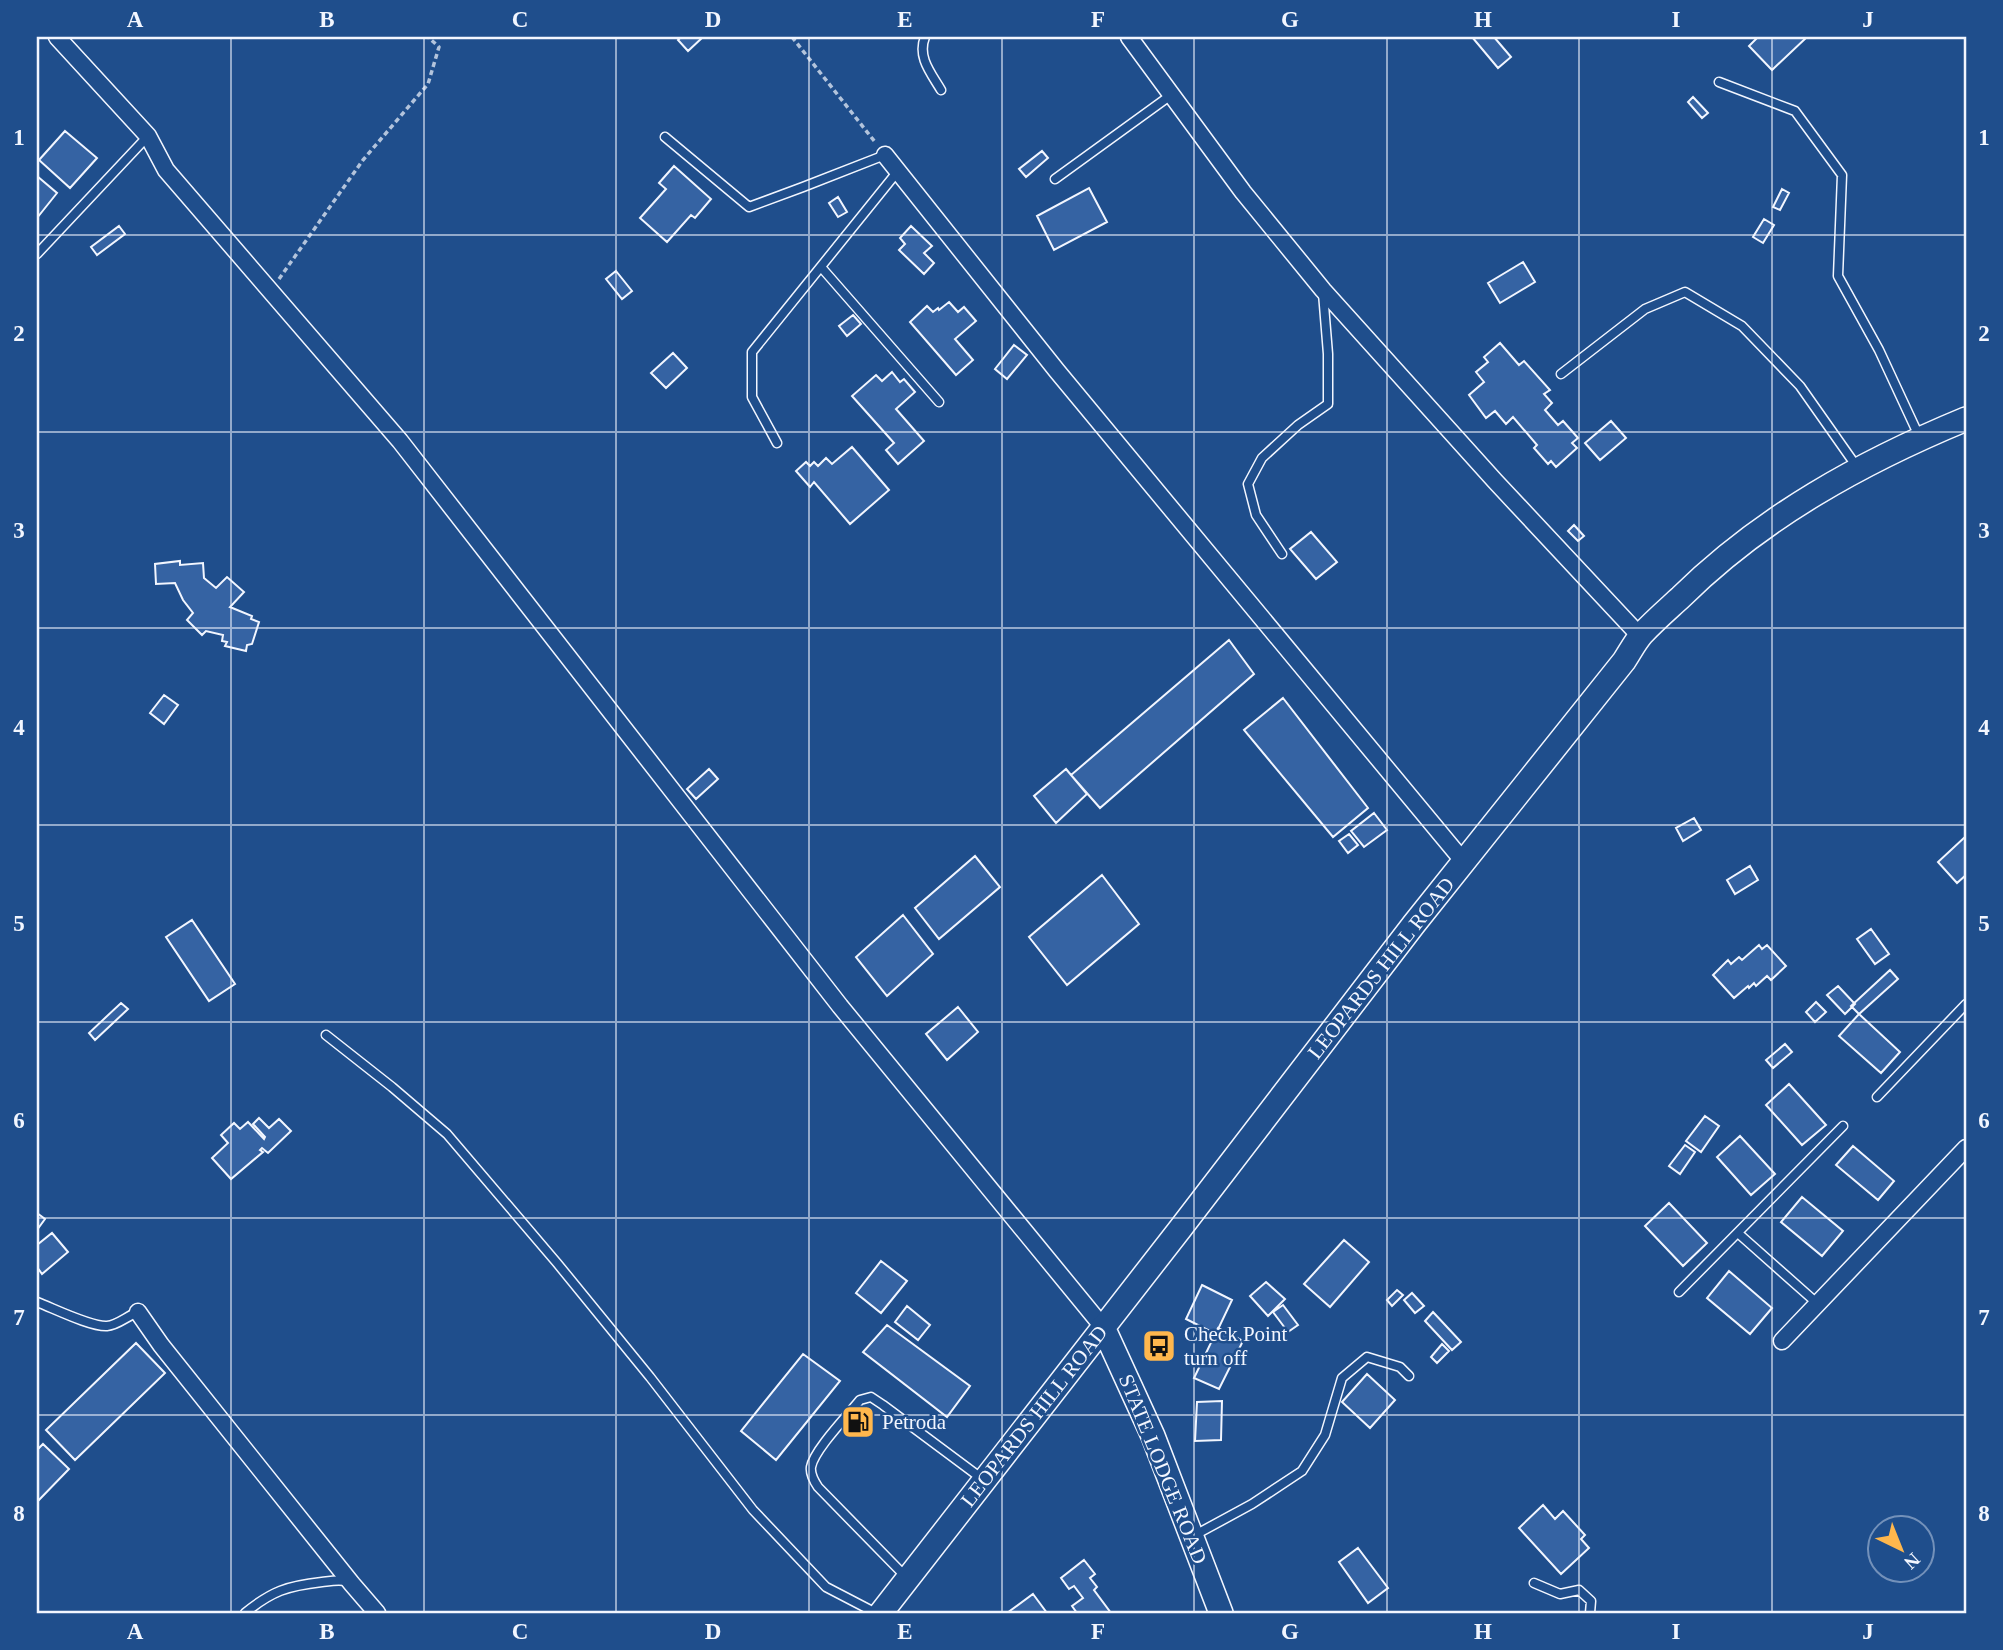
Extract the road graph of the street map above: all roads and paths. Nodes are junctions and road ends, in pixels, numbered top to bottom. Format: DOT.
graph roads {
  1 [pos="57,37"];
  2 [pos="428,37"];
  3 [pos="792,37"];
  4 [pos="925,37"];
  5 [pos="1129,37"];
  6 [pos="1719,82"];
  7 [pos="941,90"];
  8 [pos="1171,95"];
  9 [pos="148,136"];
  10 [pos="665,137"];
  11 [pos="885,155"];
  12 [pos="898,171"];
  13 [pos="1055,179"];
  14 [pos="37,254"];
  15 [pos="821,267"];
  16 [pos="271,290"];
  17 [pos="1323,290"];
  18 [pos="1561,374"];
  19 [pos="939,402"];
  20 [pos="1966,419"];
  21 [pos="1920,438"];
  22 [pos="777,443"];
  23 [pos="1859,469"];
  24 [pos="1282,554"];
  25 [pos="1640,636"];
  26 [pos="1464,862"];
  27 [pos="1966,1004"];
  28 [pos="326,1035"];
  29 [pos="1877,1097"];
  30 [pos="1843,1126"];
  31 [pos="1966,1149"];
  32 [pos="1739,1234"];
  33 [pos="1679,1292"];
  34 [pos="37,1302"];
  35 [pos="1818,1304"];
  36 [pos="138,1312"];
  37 [pos="1103,1327"];
  38 [pos="1782,1341"];
  39 [pos="1409,1376"];
  40 [pos="985,1481"];
  41 [pos="1192,1536"];
  42 [pos="908,1579"];
  43 [pos="1534,1583"];
  44 [pos="352,1584"];
  45 [pos="245,1613"];
  46 [pos="377,1613"];
  47 [pos="876,1613"];
  48 [pos="881,1613"];
  49 [pos="1221,1613"];
  50 [pos="1590,1613"];
  1 -- 9 [label="street"];
  2 -- 16 [label="path"];
  3 -- 11 [label="path"];
  4 -- 7 [label="lane"];
  5 -- 8 [label="street"];
  6 -- 21 [label="lane"];
  8 -- 13 [label="lane"];
  8 -- 17 [label="street"];
  9 -- 14 [label="lane"];
  9 -- 16 [label="street"];
  10 -- 11 [label="lane"];
  11 -- 12 [label="street"];
  12 -- 15 [label="lane"];
  12 -- 26 [label="street"];
  15 -- 19 [label="lane"];
  15 -- 22 [label="lane"];
  16 -- 37 [label="street"];
  17 -- 24 [label="lane"];
  17 -- 25 [label="street"];
  18 -- 23 [label="lane"];
  20 -- 21 [label="main road, LEOPARDS HILL ROAD"];
  21 -- 23 [label="main road, LEOPARDS HILL ROAD"];
  23 -- 25 [label="main road, LEOPARDS HILL ROAD"];
  25 -- 26 [label="main road, LEOPARDS HILL ROAD"];
  26 -- 37 [label="main road, LEOPARDS HILL ROAD"];
  27 -- 29 [label="lane"];
  28 -- 47 [label="lane"];
  30 -- 32 [label="lane"];
  31 -- 35 [label="street"];
  32 -- 33 [label="lane"];
  32 -- 35 [label="lane"];
  34 -- 36 [label="lane"];
  35 -- 38 [label="street"];
  36 -- 44 [label="street"];
  37 -- 40 [label="main road, LEOPARDS HILL ROAD"];
  37 -- 41 [label="main road, STATE LODGE ROAD"];
  39 -- 41 [label="lane"];
  40 -- 42 [label="main road, LEOPARDS HILL ROAD"];
  40 -- 42 [label="lane"];
  41 -- 49 [label="main road, STATE LODGE ROAD"];
  42 -- 48 [label="main road, LEOPARDS HILL ROAD"];
  43 -- 50 [label="lane"];
  44 -- 45 [label="lane"];
  44 -- 46 [label="street"];
}
